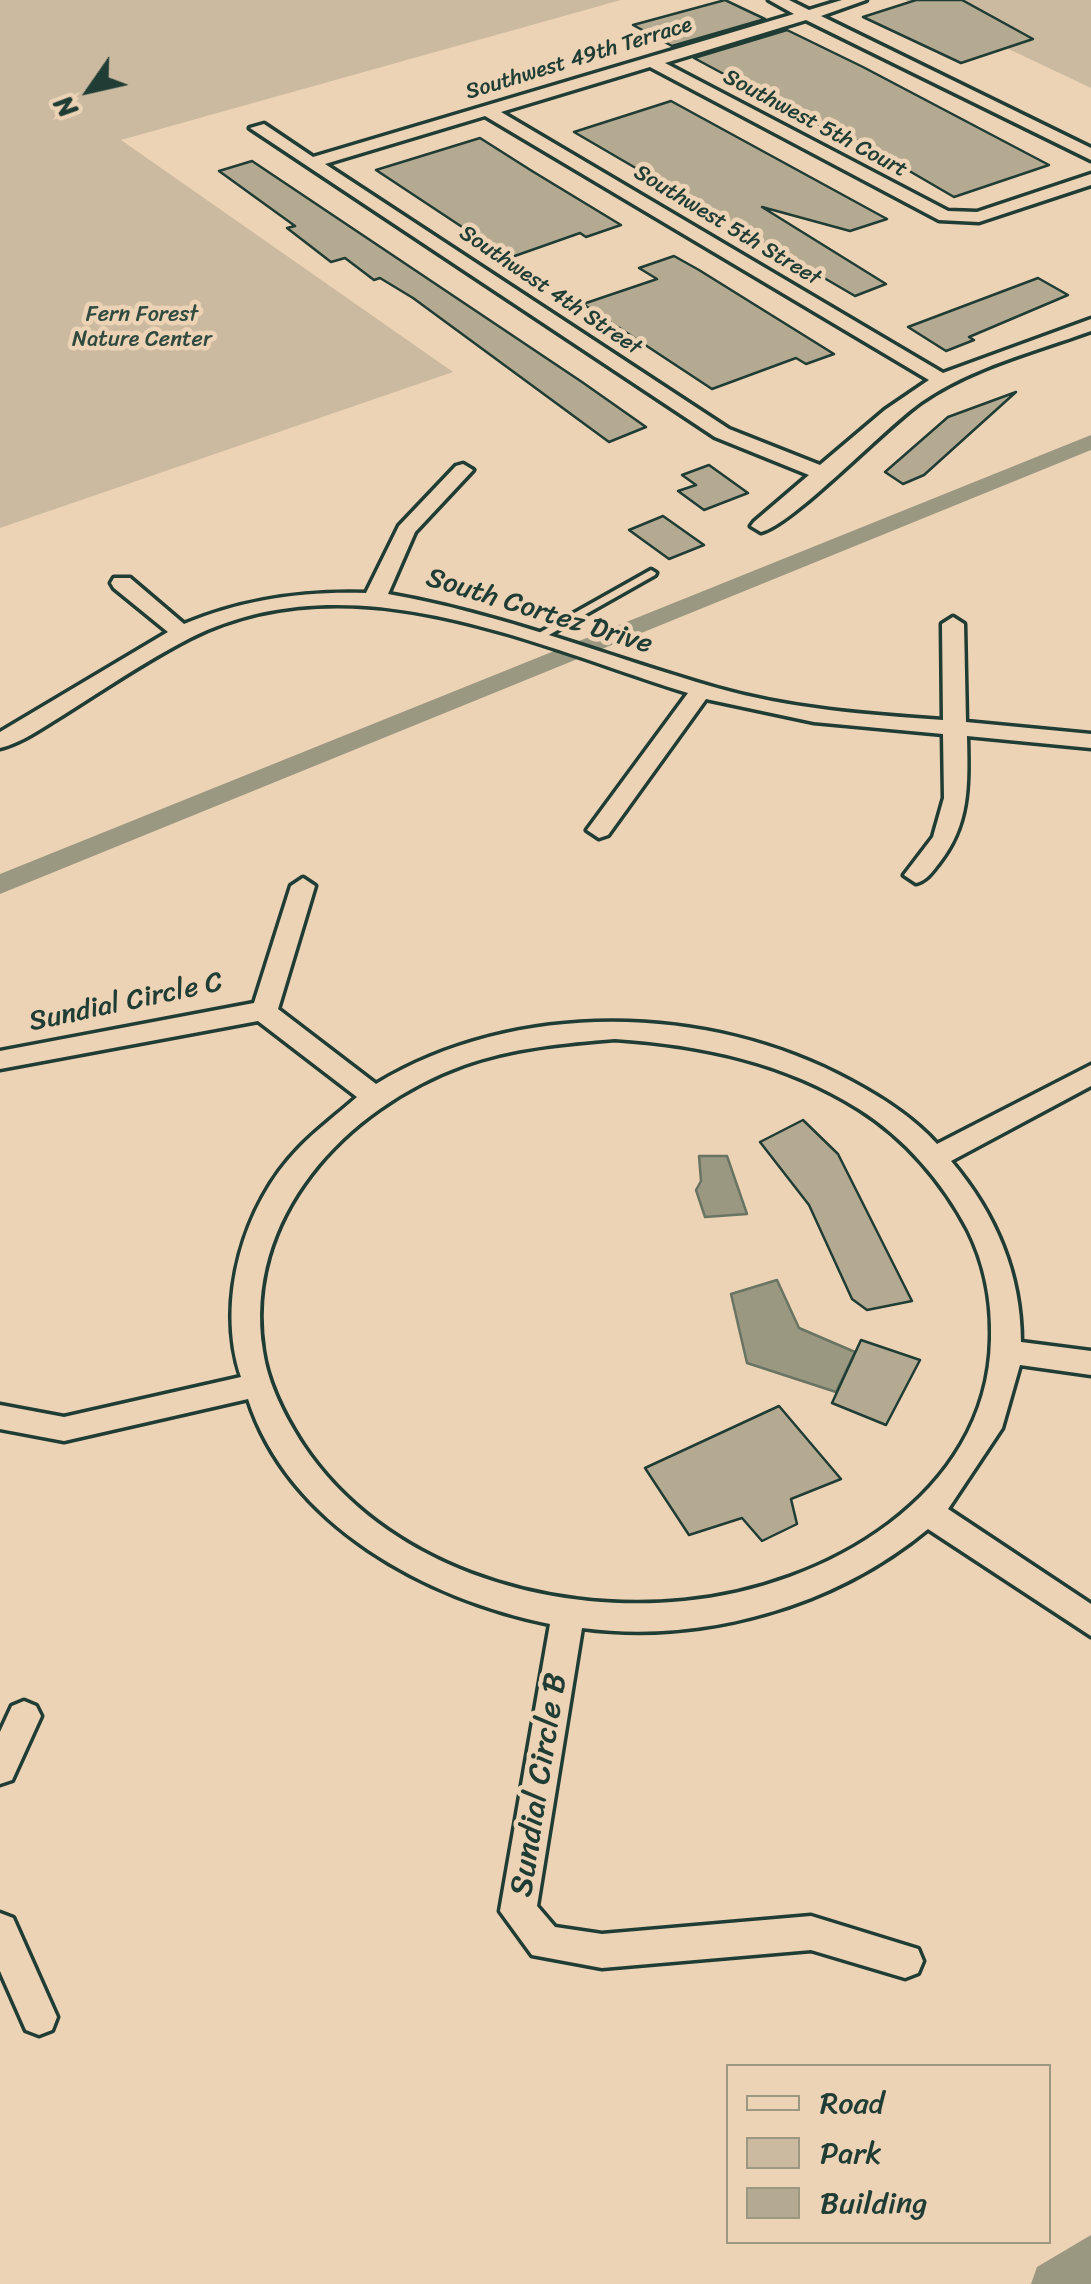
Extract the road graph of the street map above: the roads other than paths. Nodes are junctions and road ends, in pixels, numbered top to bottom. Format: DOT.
graph roads {
  1 [pos="777,0"];
  2 [pos="858,0"];
  3 [pos="807,14"];
  4 [pos="652,62"];
  5 [pos="488,110"];
  6 [pos="258,128"];
  7 [pos="1091,155"];
  8 [pos="314,162"];
  9 [pos="1091,179"];
  10 [pos="1091,325"];
  11 [pos="942,380"];
  12 [pos="463,470"];
  13 [pos="826,474"];
  14 [pos="760,526"];
  15 [pos="651,574"];
  16 [pos="122,583"];
  17 [pos="375,598"];
  18 [pos="953,624"];
  19 [pos="181,632"];
  20 [pos="545,641"];
  21 [pos="700,692"];
  22 [pos="954,727"];
  23 [pos="0,741"];
  24 [pos="1091,742"];
  25 [pos="599,830"];
  26 [pos="916,875"];
  27 [pos="303,886"];
  28 [pos="264,1012"];
  29 [pos="0,1060"];
  30 [pos="1091,1074"];
  31 [pos="374,1097"];
  32 [pos="936,1157"];
  33 [pos="1008,1352"];
  34 [pos="1091,1364"];
  35 [pos="254,1386"];
  36 [pos="0,1417"];
  37 [pos="928,1512"];
  38 [pos="568,1613"];
  39 [pos="1091,1622"];
  40 [pos="24,1716"];
  41 [pos="0,1769"];
  42 [pos="0,1930"];
  43 [pos="905,1961"];
  44 [pos="40,2017"];
  1 -- 3 [label="street"];
  2 -- 3 [label="street, Southwest 49th Terrace"];
  3 -- 4 [label="street, Southwest 49th Terrace"];
  3 -- 7 [label="street"];
  4 -- 5 [label="street, Southwest 49th Terrace"];
  4 -- 9 [label="street, Southwest 5th Court"];
  5 -- 8 [label="street, Southwest 49th Terrace"];
  5 -- 11 [label="street, Southwest 5th Street"];
  6 -- 8 [label="street, Southwest 4th Street"];
  8 -- 13 [label="street, Southwest 4th Street"];
  10 -- 11 [label="street"];
  11 -- 13 [label="street"];
  12 -- 17 [label="street"];
  13 -- 14 [label="street"];
  15 -- 20 [label="lane"];
  16 -- 19 [label="street"];
  17 -- 19 [label="street, South Cortez Drive"];
  17 -- 20 [label="street, South Cortez Drive"];
  18 -- 22 [label="street"];
  19 -- 23 [label="street, South Cortez Drive"];
  20 -- 21 [label="street, South Cortez Drive"];
  21 -- 22 [label="street, South Cortez Drive"];
  21 -- 25 [label="street"];
  22 -- 24 [label="street, South Cortez Drive"];
  22 -- 26 [label="street"];
  27 -- 28 [label="street, Sundial Circle C"];
  28 -- 29 [label="street, Sundial Circle C"];
  28 -- 31 [label="street, Sundial Circle C"];
  30 -- 32 [label="street"];
  31 -- 32 [label="street"];
  31 -- 35 [label="street"];
  32 -- 33 [label="street"];
  33 -- 34 [label="street"];
  33 -- 37 [label="street"];
  35 -- 36 [label="street"];
  35 -- 38 [label="street"];
  37 -- 38 [label="street"];
  37 -- 39 [label="street"];
  38 -- 43 [label="street, Sundial Circle B"];
  40 -- 41 [label="street"];
  42 -- 44 [label="street"];
}
